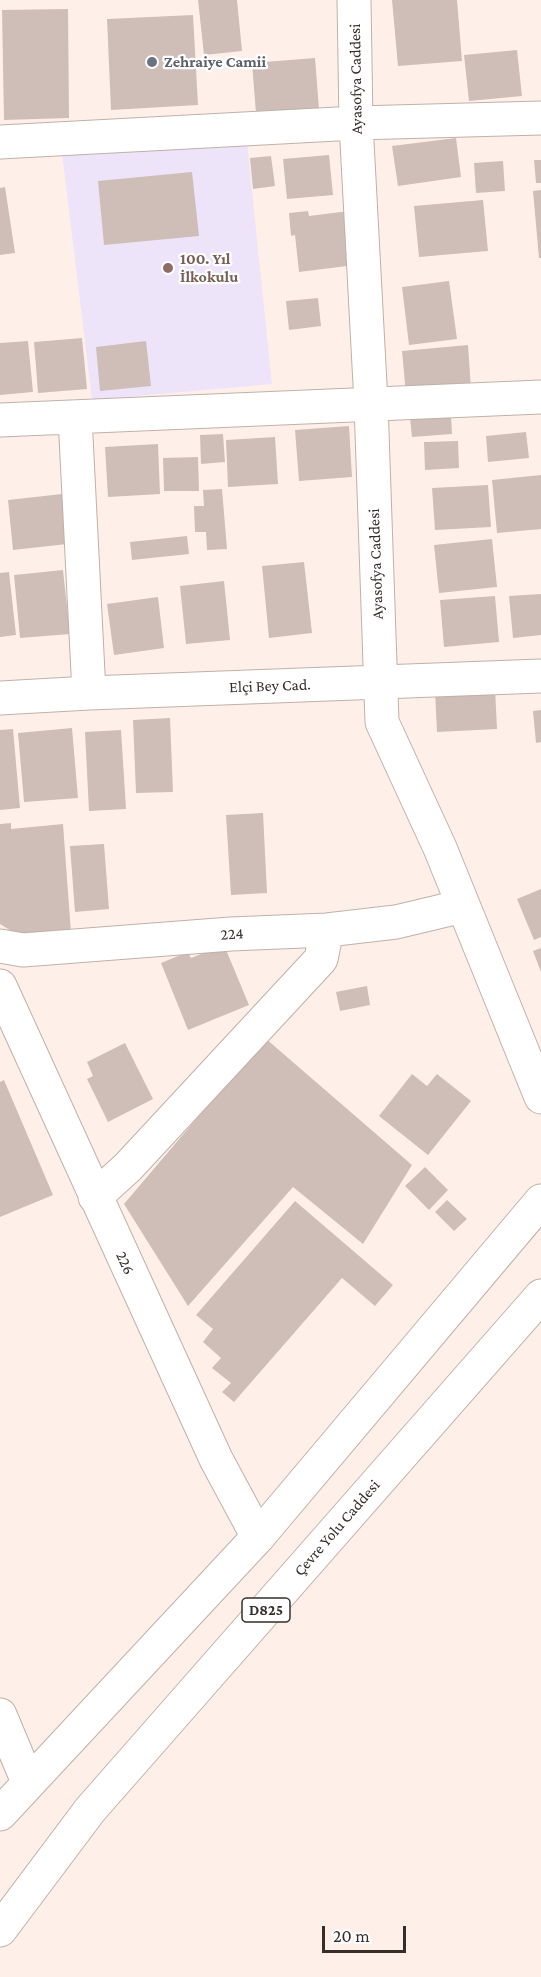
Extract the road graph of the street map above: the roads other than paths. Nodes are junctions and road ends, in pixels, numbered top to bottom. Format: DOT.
graph roads {
  1 [pos="354,0"];
  2 [pos="541,118"];
  3 [pos="356,123"];
  4 [pos="0,142"];
  5 [pos="541,397"];
  6 [pos="371,403"];
  7 [pos="75,417"];
  8 [pos="0,420"];
  9 [pos="541,676"];
  10 [pos="380,682"];
  11 [pos="89,693"];
  12 [pos="0,698"];
  13 [pos="463,906"];
  14 [pos="327,930"];
  15 [pos="0,946"];
  16 [pos="0,986"];
  17 [pos="541,1097"];
  18 [pos="95,1197"];
  19 [pos="541,1201"];
  20 [pos="541,1296"];
  21 [pos="258,1537"];
  22 [pos="0,1714"];
  23 [pos="28,1782"];
  24 [pos="0,1814"];
  25 [pos="0,1930"];
  1 -- 3 [label="main road, Ayasofya Caddesi"];
  2 -- 3 [label="main road"];
  3 -- 4 [label="main road"];
  3 -- 6 [label="main road, Ayasofya Caddesi"];
  5 -- 6 [label="main road"];
  6 -- 7 [label="main road"];
  6 -- 10 [label="main road, Ayasofya Caddesi"];
  7 -- 8 [label="main road"];
  7 -- 11 [label="main road"];
  9 -- 10 [label="main road, Elçi Bey Cad."];
  10 -- 11 [label="main road, Elçi Bey Cad."];
  10 -- 13 [label="main road, Ayasofya Caddesi"];
  11 -- 12 [label="main road, Elçi Bey Cad."];
  13 -- 14 [label="main road, 224"];
  13 -- 17 [label="main road, Ayasofya Caddesi"];
  14 -- 15 [label="main road, 224"];
  14 -- 18 [label="main road"];
  16 -- 18 [label="main road, 226"];
  18 -- 21 [label="main road, 226"];
  19 -- 21 [label="main road"];
  20 -- 25 [label="main road, Çevre Yolu Caddesi / D825"];
  21 -- 23 [label="main road"];
  22 -- 23 [label="main road"];
  23 -- 24 [label="main road"];
}
